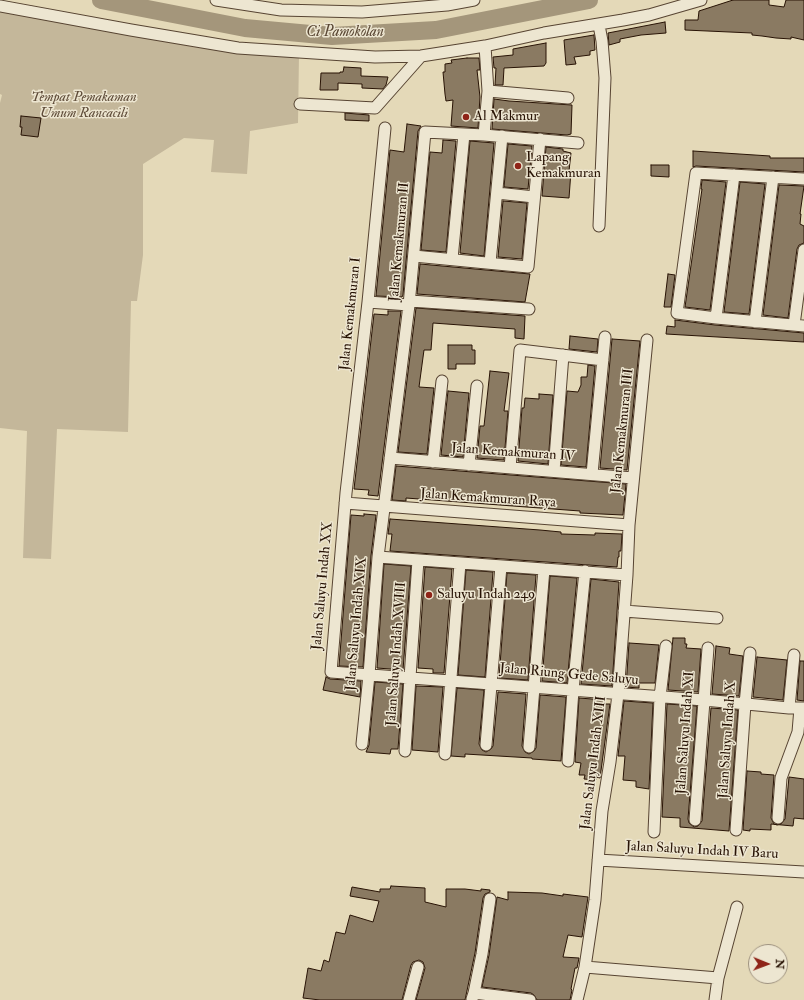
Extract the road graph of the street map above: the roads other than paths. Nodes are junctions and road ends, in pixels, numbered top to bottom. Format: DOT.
graph roads {
  1 [pos="216,0"];
  2 [pos="474,0"];
  3 [pos="701,0"];
  4 [pos="0,6"];
  5 [pos="599,25"];
  6 [pos="486,51"];
  7 [pos="421,56"];
  8 [pos="488,91"];
  9 [pos="568,98"];
  10 [pos="300,104"];
  11 [pos="385,128"];
  12 [pos="464,134"];
  13 [pos="484,135"];
  14 [pos="502,136"];
  15 [pos="540,139"];
  16 [pos="578,143"];
  17 [pos="734,175"];
  18 [pos="773,177"];
  19 [pos="804,179"];
  20 [pos="497,193"];
  21 [pos="534,197"];
  22 [pos="599,226"];
  23 [pos="804,250"];
  24 [pos="414,256"];
  25 [pos="452,259"];
  26 [pos="490,263"];
  27 [pos="368,302"];
  28 [pos="409,303"];
  29 [pos="529,309"];
  30 [pos="716,318"];
  31 [pos="755,322"];
  32 [pos="799,325"];
  33 [pos="605,337"];
  34 [pos="646,340"];
  35 [pos="563,355"];
  36 [pos="603,360"];
  37 [pos="442,381"];
  38 [pos="477,386"];
  39 [pos="390,458"];
  40 [pos="433,462"];
  41 [pos="469,465"];
  42 [pos="510,468"];
  43 [pos="554,471"];
  44 [pos="592,474"];
  45 [pos="633,478"];
  46 [pos="345,503"];
  47 [pos="385,506"];
  48 [pos="629,525"];
  49 [pos="378,557"];
  50 [pos="418,560"];
  51 [pos="460,563"];
  52 [pos="501,566"];
  53 [pos="544,569"];
  54 [pos="585,572"];
  55 [pos="626,575"];
  56 [pos="624,611"];
  57 [pos="716,618"];
  58 [pos="666,646"];
  59 [pos="708,648"];
  60 [pos="750,653"];
  61 [pos="794,655"];
  62 [pos="331,672"];
  63 [pos="369,675"];
  64 [pos="410,678"];
  65 [pos="450,681"];
  66 [pos="491,684"];
  67 [pos="533,688"];
  68 [pos="573,690"];
  69 [pos="618,694"];
  70 [pos="660,697"];
  71 [pos="704,700"];
  72 [pos="745,704"];
  73 [pos="789,708"];
  74 [pos="802,708"];
  75 [pos="362,744"];
  76 [pos="486,745"];
  77 [pos="529,747"];
  78 [pos="405,751"];
  79 [pos="445,754"];
  80 [pos="568,761"];
  81 [pos="778,818"];
  82 [pos="695,820"];
  83 [pos="736,830"];
  84 [pos="654,832"];
  85 [pos="598,860"];
  86 [pos="804,872"];
  87 [pos="490,899"];
  88 [pos="737,906"];
  89 [pos="418,967"];
  90 [pos="584,968"];
  91 [pos="718,978"];
  92 [pos="473,996"];
  93 [pos="409,1000"];
  94 [pos="530,1000"];
  95 [pos="578,1000"];
  96 [pos="715,1000"];
  1 -- 2 [label="street"];
  3 -- 5 [label="street"];
  4 -- 7 [label="street"];
  5 -- 6 [label="street"];
  5 -- 22 [label="street"];
  6 -- 7 [label="street"];
  6 -- 8 [label="street"];
  7 -- 10 [label="street"];
  8 -- 9 [label="street"];
  8 -- 13 [label="street"];
  11 -- 27 [label="street, Jalan Kemakmuran I"];
  12 -- 13 [label="street, Jalan Kemakmuran II"];
  12 -- 24 [label="street, Jalan Kemakmuran II"];
  12 -- 25 [label="street"];
  13 -- 14 [label="street, Jalan Kemakmuran II"];
  14 -- 15 [label="street, Jalan Kemakmuran II"];
  14 -- 20 [label="street"];
  15 -- 16 [label="street, Jalan Kemakmuran II"];
  15 -- 21 [label="street"];
  17 -- 18 [label="street"];
  17 -- 30 [label="street"];
  17 -- 30 [label="street"];
  18 -- 19 [label="street"];
  18 -- 31 [label="street"];
  20 -- 21 [label="street"];
  20 -- 26 [label="street"];
  21 -- 26 [label="street"];
  23 -- 32 [label="street"];
  24 -- 25 [label="street"];
  24 -- 28 [label="street, Jalan Kemakmuran II"];
  25 -- 26 [label="street"];
  27 -- 28 [label="street"];
  27 -- 46 [label="street, Jalan Kemakmuran I"];
  28 -- 29 [label="street"];
  28 -- 39 [label="street, Jalan Kemakmuran II"];
  30 -- 31 [label="street"];
  31 -- 32 [label="street"];
  33 -- 36 [label="street"];
  34 -- 45 [label="street, Jalan Kemakmuran III"];
  35 -- 36 [label="street"];
  35 -- 42 [label="street"];
  35 -- 43 [label="street"];
  36 -- 44 [label="street"];
  37 -- 40 [label="street"];
  38 -- 41 [label="street"];
  39 -- 40 [label="street, Jalan Kemakmuran IV"];
  39 -- 47 [label="street, Jalan Kemakmuran II"];
  40 -- 41 [label="street, Jalan Kemakmuran IV"];
  41 -- 42 [label="street, Jalan Kemakmuran IV"];
  42 -- 43 [label="street, Jalan Kemakmuran IV"];
  43 -- 44 [label="street, Jalan Kemakmuran IV"];
  44 -- 45 [label="street, Jalan Kemakmuran IV"];
  45 -- 48 [label="street, Jalan Kemakmuran III"];
  46 -- 47 [label="street, Jalan Kemakmuran Raya"];
  46 -- 62 [label="street, Jalan Saluyu Indah XX"];
  47 -- 48 [label="street, Jalan Kemakmuran Raya"];
  47 -- 49 [label="street, Jalan Saluyu Indah XIX"];
  48 -- 55 [label="street, Jalan Saluyu Indah XIII"];
  49 -- 50 [label="street"];
  49 -- 63 [label="street, Jalan Saluyu Indah XIX"];
  50 -- 51 [label="street"];
  50 -- 64 [label="street, Jalan Saluyu Indah XVIII"];
  51 -- 52 [label="street"];
  51 -- 65 [label="street"];
  52 -- 53 [label="street"];
  52 -- 66 [label="street"];
  53 -- 54 [label="street"];
  53 -- 67 [label="street"];
  54 -- 55 [label="street"];
  54 -- 68 [label="street"];
  55 -- 56 [label="street, Jalan Saluyu Indah XIII"];
  56 -- 57 [label="street"];
  56 -- 69 [label="street, Jalan Saluyu Indah XIII"];
  58 -- 70 [label="street"];
  59 -- 71 [label="street, Jalan Saluyu Indah XI"];
  60 -- 72 [label="street, Jalan Saluyu Indah X"];
  61 -- 73 [label="street"];
  62 -- 63 [label="street, Jalan Riung Gede Saluyu"];
  63 -- 64 [label="street, Jalan Riung Gede Saluyu"];
  63 -- 75 [label="street, Jalan Saluyu Indah XIX"];
  64 -- 65 [label="street, Jalan Riung Gede Saluyu"];
  64 -- 78 [label="street, Jalan Saluyu Indah XVIII"];
  65 -- 66 [label="street, Jalan Riung Gede Saluyu"];
  65 -- 79 [label="street"];
  66 -- 67 [label="street, Jalan Riung Gede Saluyu"];
  66 -- 76 [label="street"];
  67 -- 68 [label="street, Jalan Riung Gede Saluyu"];
  67 -- 77 [label="street"];
  68 -- 69 [label="street, Jalan Riung Gede Saluyu"];
  68 -- 80 [label="street"];
  69 -- 70 [label="street, Jalan Riung Gede Saluyu"];
  69 -- 85 [label="street, Jalan Saluyu Indah XIII"];
  70 -- 71 [label="street, Jalan Riung Gede Saluyu"];
  70 -- 84 [label="street"];
  71 -- 72 [label="street, Jalan Riung Gede Saluyu"];
  71 -- 82 [label="street, Jalan Saluyu Indah XI"];
  72 -- 73 [label="street, Jalan Riung Gede Saluyu"];
  72 -- 83 [label="street, Jalan Saluyu Indah X"];
  73 -- 74 [label="street, Jalan Riung Gede Saluyu"];
  74 -- 81 [label="street"];
  85 -- 86 [label="street, Jalan Saluyu Indah IV Baru"];
  85 -- 90 [label="street, Jalan Saluyu Indah XIII"];
  87 -- 92 [label="street"];
  88 -- 91 [label="street"];
  89 -- 93 [label="street"];
  90 -- 91 [label="street"];
  90 -- 95 [label="street, Jalan Saluyu Indah XIII"];
  91 -- 96 [label="street"];
  92 -- 94 [label="street"];
}
